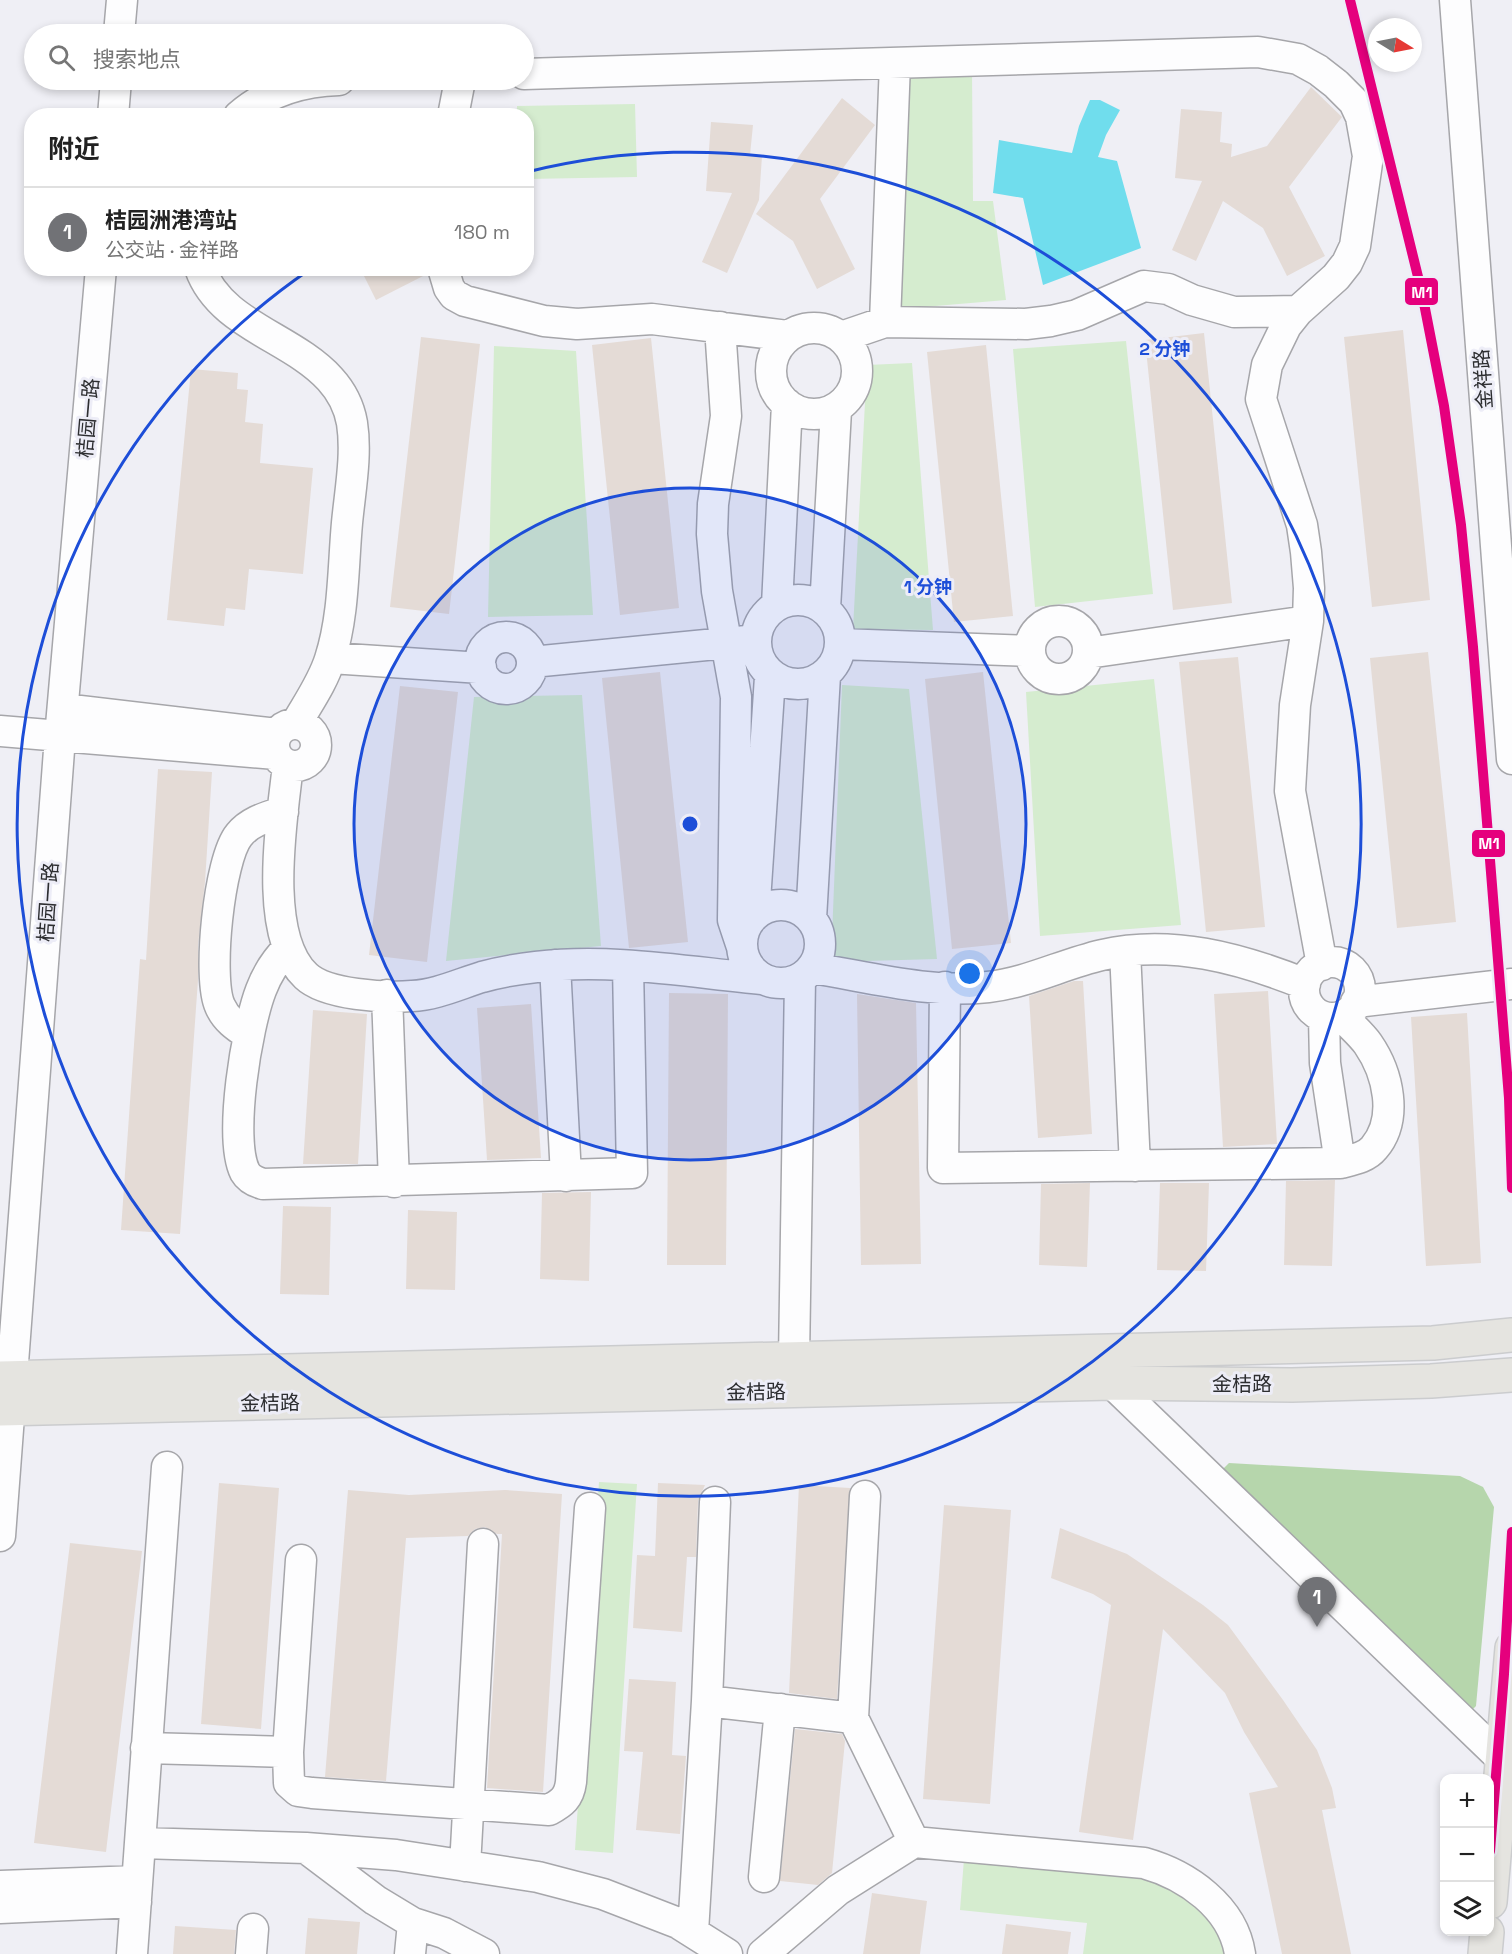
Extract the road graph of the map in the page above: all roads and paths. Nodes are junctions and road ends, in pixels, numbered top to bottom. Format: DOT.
graph roads {
  1 [pos="122,0"];
  2 [pos="1455,0"];
  3 [pos="120,24"];
  4 [pos="895,63"];
  5 [pos="534,74"];
  6 [pos="115,90"];
  7 [pos="281,90"];
  8 [pos="458,90"];
  9 [pos="114,108"];
  10 [pos="251,108"];
  11 [pos="455,108"];
  12 [pos="99,276"];
  13 [pos="204,276"];
  14 [pos="445,276"];
  15 [pos="1298,311"];
  16 [pos="885,321"];
  17 [pos="720,327"];
  18 [pos="788,336"];
  19 [pos="841,337"];
  20 [pos="787,404"];
  21 [pos="836,410"];
  22 [pos="1502,495"];
  23 [pos="777,605"];
  24 [pos="825,609"];
  25 [pos="1308,621"];
  26 [pos="741,641"];
  27 [pos="840,644"];
  28 [pos="1030,651"];
  29 [pos="1088,653"];
  30 [pos="331,658"];
  31 [pos="825,675"];
  32 [pos="770,677"];
  33 [pos="61,723"];
  34 [pos="0,731"];
  35 [pos="284,744"];
  36 [pos="1512,759"];
  37 [pos="283,812"];
  38 [pos="754,916"];
  39 [pos="811,919"];
  40 [pos="742,947"];
  41 [pos="288,948"];
  42 [pos="1125,951"];
  43 [pos="555,965"];
  44 [pos="628,966"];
  45 [pos="806,974"];
  46 [pos="1314,975"];
  47 [pos="762,979"];
  48 [pos="1512,984"];
  49 [pos="945,987"];
  50 [pos="387,995"];
  51 [pos="1341,1012"];
  52 [pos="249,1035"];
  53 [pos="1340,1163"];
  54 [pos="1136,1166"];
  55 [pos="567,1176"];
  56 [pos="394,1182"];
  57 [pos="1512,1335"];
  58 [pos="794,1359"];
  59 [pos="1512,1374"];
  60 [pos="1112,1383"];
  61 [pos="6,1394"];
  62 [pos="167,1467"];
  63 [pos="865,1496"];
  64 [pos="715,1502"];
  65 [pos="590,1508"];
  66 [pos="0,1536"];
  67 [pos="483,1544"];
  68 [pos="301,1560"];
  69 [pos="1512,1648"];
  70 [pos="707,1701"];
  71 [pos="780,1709"];
  72 [pos="853,1718"];
  73 [pos="146,1748"];
  74 [pos="288,1752"];
  75 [pos="1502,1759"];
  76 [pos="469,1804"];
  77 [pos="914,1842"];
  78 [pos="140,1843"];
  79 [pos="306,1848"];
  80 [pos="465,1866"];
  81 [pos="764,1877"];
  82 [pos="1492,1882"];
  83 [pos="0,1886"];
  84 [pos="137,1891"];
  85 [pos="0,1908"];
  86 [pos="413,1923"];
  87 [pos="693,1932"];
  88 [pos="1487,1936"];
  89 [pos="132,1954"];
  90 [pos="410,1954"];
  91 [pos="484,1954"];
  92 [pos="727,1954"];
  93 [pos="763,1954"];
  94 [pos="1240,1954"];
  95 [pos="1485,1954"];
  1 -- 3 [label="street"];
  2 -- 22 [label="street, 金祥路"];
  4 -- 5 [label="street"];
  4 -- 15 [label="street"];
  4 -- 16 [label="street"];
  6 -- 9 [label="street"];
  7 -- 10 [label="street"];
  8 -- 11 [label="street"];
  12 -- 33 [label="street, 桔园一路"];
  13 -- 30 [label="street"];
  14 -- 17 [label="street"];
  15 -- 16 [label="street"];
  15 -- 25 [label="street"];
  16 -- 19 [label="street"];
  17 -- 18 [label="street"];
  17 -- 26 [label="street"];
  18 -- 19 [label="street"];
  18 -- 20 [label="street"];
  19 -- 21 [label="street"];
  20 -- 21 [label="street"];
  20 -- 23 [label="street"];
  21 -- 24 [label="street"];
  22 -- 36 [label="street, 金祥路"];
  23 -- 24 [label="street"];
  23 -- 26 [label="street"];
  24 -- 27 [label="street"];
  25 -- 29 [label="street"];
  25 -- 46 [label="street"];
  26 -- 30 [label="street"];
  26 -- 32 [label="street"];
  26 -- 40 [label="street"];
  27 -- 28 [label="street"];
  27 -- 31 [label="street"];
  28 -- 29 [label="street"];
  28 -- 29 [label="street"];
  30 -- 35 [label="street"];
  31 -- 32 [label="street"];
  31 -- 39 [label="street"];
  32 -- 38 [label="street"];
  33 -- 34 [label="street"];
  33 -- 35 [label="street"];
  33 -- 61 [label="street, 桔园一路"];
  35 -- 37 [label="street"];
  37 -- 41 [label="street"];
  37 -- 52 [label="street"];
  38 -- 39 [label="street"];
  38 -- 40 [label="street"];
  39 -- 45 [label="street"];
  40 -- 47 [label="street"];
  41 -- 50 [label="street"];
  41 -- 52 [label="street"];
  42 -- 46 [label="street"];
  42 -- 49 [label="street"];
  42 -- 54 [label="street"];
  43 -- 44 [label="street"];
  43 -- 50 [label="street"];
  43 -- 55 [label="street"];
  44 -- 47 [label="street"];
  44 -- 55 [label="street"];
  45 -- 47 [label="street"];
  45 -- 49 [label="street"];
  45 -- 58 [label="street"];
  46 -- 51 [label="street"];
  46 -- 51 [label="street"];
  48 -- 51 [label="street"];
  49 -- 54 [label="street"];
  50 -- 56 [label="street"];
  51 -- 53 [label="street"];
  51 -- 53 [label="street"];
  52 -- 56 [label="street"];
  53 -- 54 [label="street"];
  55 -- 56 [label="street"];
  57 -- 58 [label="main road"];
  58 -- 61 [label="main road"];
  59 -- 60 [label="main road, 金桔路"];
  60 -- 61 [label="main road, 金桔路"];
  60 -- 75 [label="street"];
  61 -- 66 [label="street, 桔园一路"];
  62 -- 73 [label="street"];
  63 -- 72 [label="street"];
  64 -- 70 [label="street"];
  65 -- 76 [label="street"];
  67 -- 76 [label="street"];
  68 -- 74 [label="street"];
  69 -- 75 [label="main road"];
  70 -- 71 [label="street"];
  70 -- 87 [label="street"];
  71 -- 72 [label="street"];
  71 -- 81 [label="street"];
  72 -- 77 [label="street"];
  73 -- 74 [label="street"];
  73 -- 78 [label="street"];
  74 -- 76 [label="street"];
  75 -- 82 [label="main road"];
  76 -- 80 [label="street"];
  77 -- 93 [label="street"];
  77 -- 94 [label="street"];
  78 -- 79 [label="street"];
  78 -- 84 [label="street"];
  79 -- 80 [label="street"];
  79 -- 86 [label="street"];
  80 -- 87 [label="street"];
  83 -- 84 [label="street"];
  84 -- 85 [label="street"];
  84 -- 89 [label="street"];
  86 -- 90 [label="street"];
  86 -- 91 [label="street"];
  87 -- 92 [label="street"];
  88 -- 95 [label="main road"];
}
